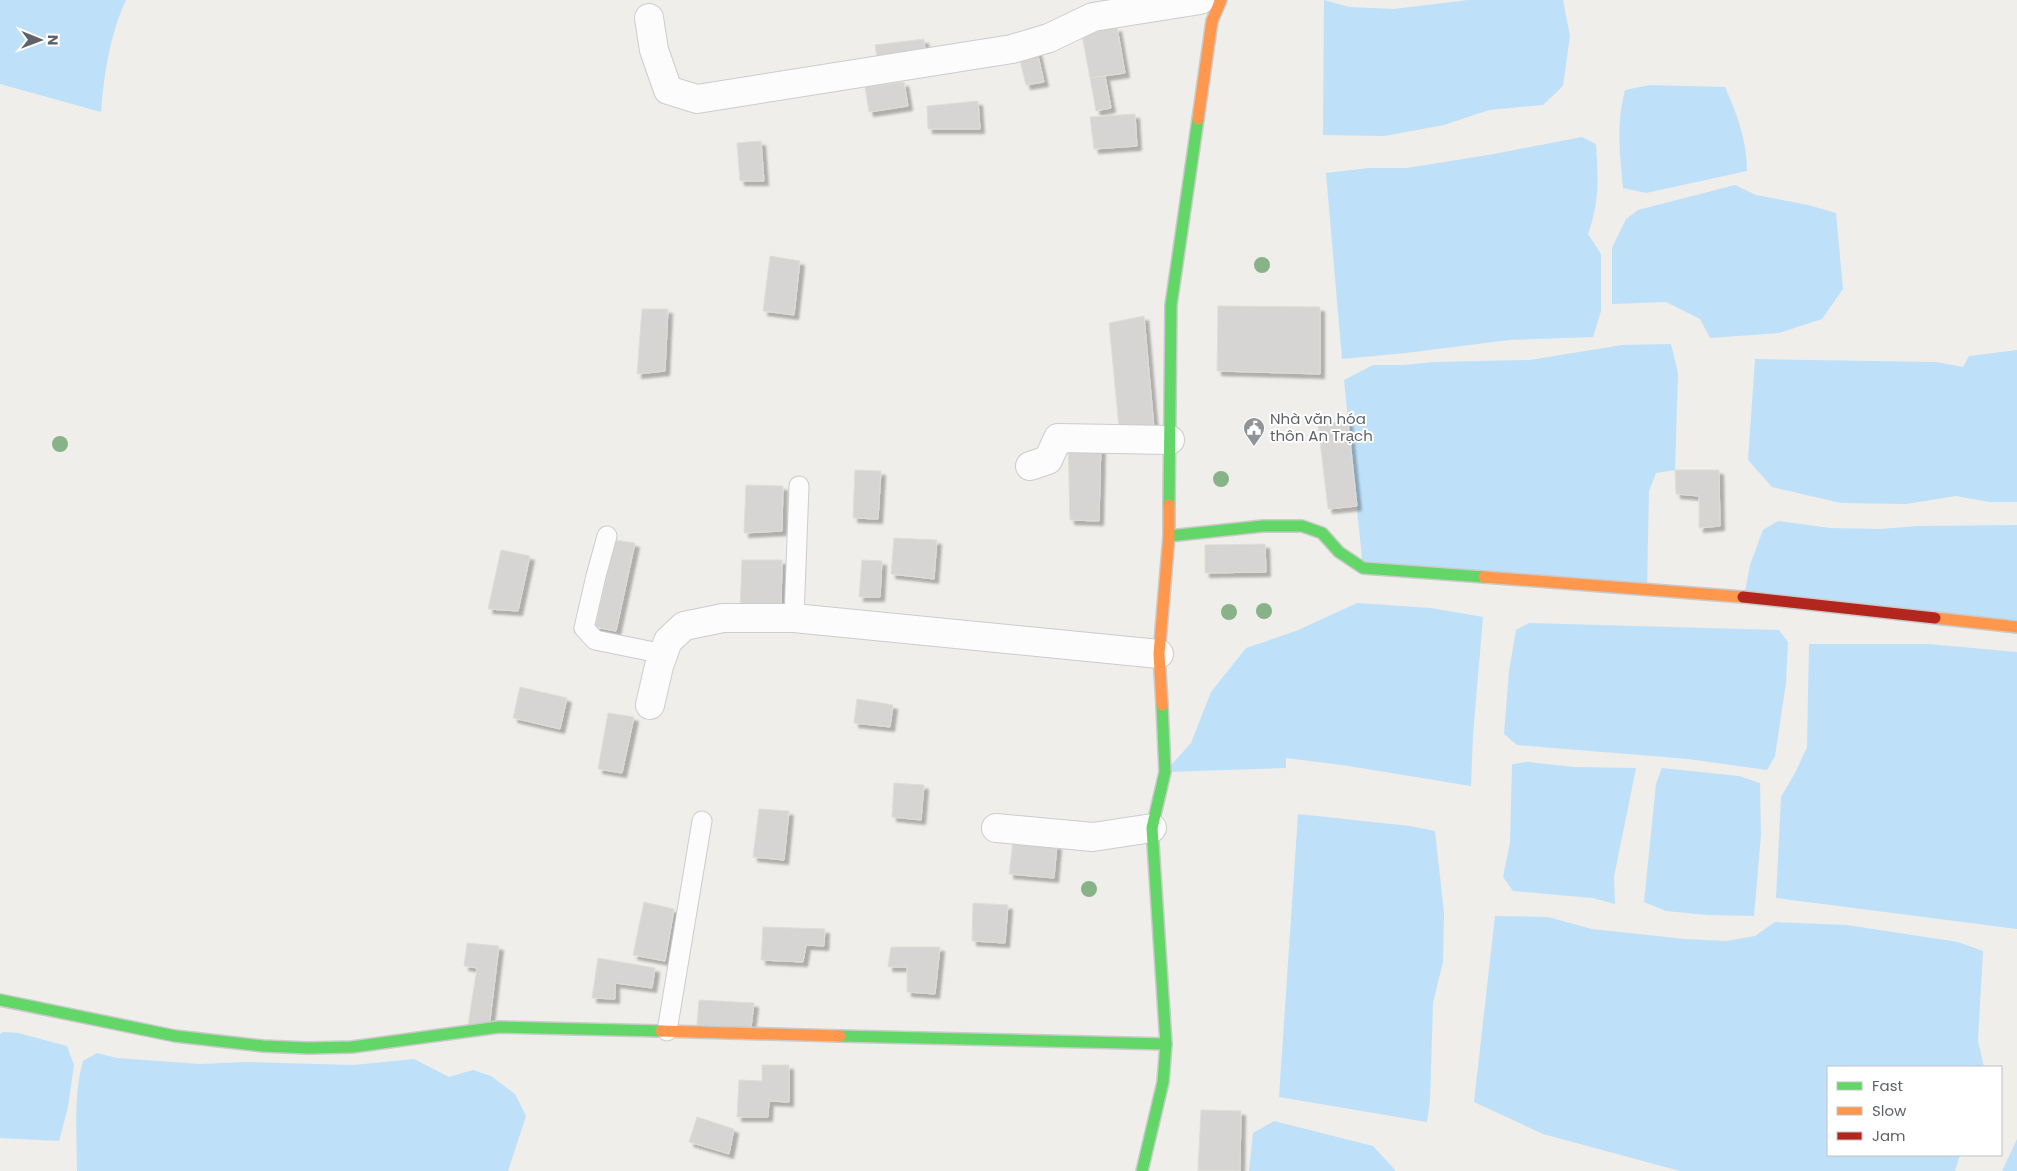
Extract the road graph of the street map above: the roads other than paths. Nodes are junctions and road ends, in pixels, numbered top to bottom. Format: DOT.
graph roads {
  1 [pos="1200,0"];
  2 [pos="1221,0"];
  3 [pos="649,18"];
  4 [pos="1170,440"];
  5 [pos="1030,466"];
  6 [pos="799,486"];
  7 [pos="607,536"];
  8 [pos="1170,536"];
  9 [pos="794,618"];
  10 [pos="2017,626"];
  11 [pos="664,654"];
  12 [pos="1159,654"];
  13 [pos="650,705"];
  14 [pos="702,821"];
  15 [pos="996,828"];
  16 [pos="1152,828"];
  17 [pos="0,1000"];
  18 [pos="667,1031"];
  19 [pos="1166,1044"];
  20 [pos="1142,1171"];
  1 -- 3 [label="street"];
  2 -- 4 [label="street"];
  4 -- 5 [label="street"];
  4 -- 8 [label="street"];
  6 -- 9 [label="lane"];
  7 -- 11 [label="lane"];
  8 -- 10 [label="street"];
  8 -- 12 [label="street"];
  9 -- 11 [label="street"];
  9 -- 12 [label="street"];
  11 -- 13 [label="street"];
  12 -- 16 [label="street"];
  14 -- 18 [label="lane"];
  15 -- 16 [label="street"];
  16 -- 19 [label="street"];
  17 -- 18 [label="street"];
  18 -- 19 [label="street"];
  19 -- 20 [label="street"];
}
